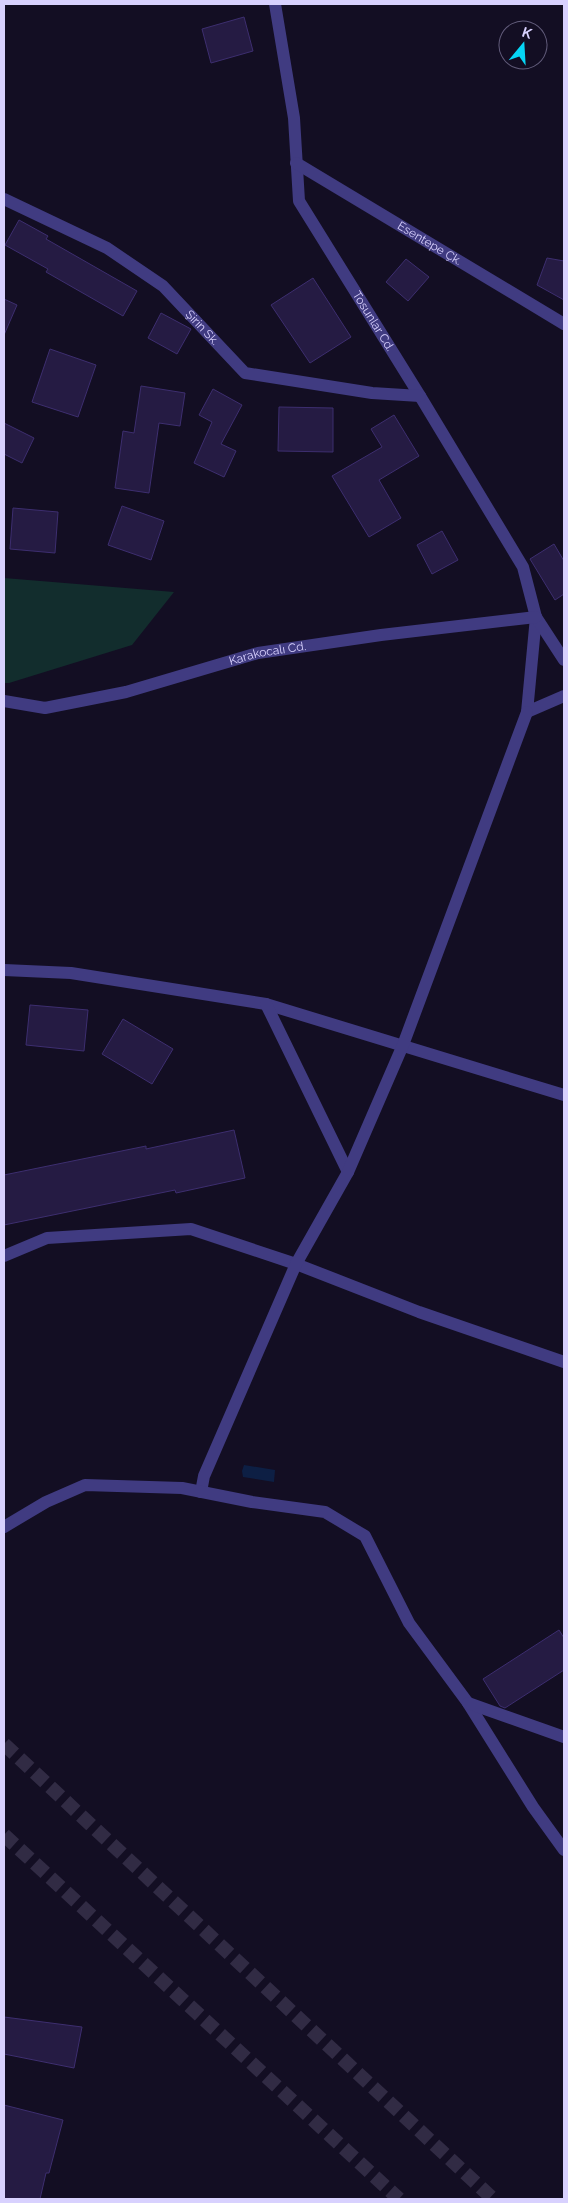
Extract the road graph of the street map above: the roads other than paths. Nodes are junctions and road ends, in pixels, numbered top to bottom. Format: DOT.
graph roads {
  1 [pos="276,4"];
  2 [pos="296,163"];
  3 [pos="4,199"];
  4 [pos="564,324"];
  5 [pos="420,396"];
  6 [pos="536,618"];
  7 [pos="564,660"];
  8 [pos="564,696"];
  9 [pos="4,701"];
  10 [pos="527,712"];
  11 [pos="4,970"];
  12 [pos="266,1004"];
  13 [pos="403,1045"];
  14 [pos="564,1095"];
  15 [pos="348,1172"];
  16 [pos="4,1256"];
  17 [pos="296,1264"];
  18 [pos="564,1362"];
  19 [pos="201,1492"];
  20 [pos="4,1527"];
  21 [pos="468,1703"];
  22 [pos="564,1737"];
  23 [pos="564,1850"];
  1 -- 2 [label="street, Tosunlar Cd."];
  2 -- 4 [label="street, Esentepe Çk."];
  2 -- 5 [label="street, Tosunlar Cd."];
  3 -- 5 [label="street, Şirin Sk."];
  5 -- 6 [label="street, Tosunlar Cd."];
  6 -- 7 [label="street"];
  6 -- 9 [label="street, Karakocalı Cd."];
  6 -- 10 [label="street"];
  8 -- 10 [label="street"];
  10 -- 13 [label="street"];
  11 -- 12 [label="street"];
  12 -- 13 [label="street"];
  12 -- 15 [label="street"];
  13 -- 14 [label="street"];
  13 -- 15 [label="street"];
  15 -- 17 [label="street"];
  16 -- 17 [label="street"];
  17 -- 18 [label="street"];
  17 -- 19 [label="street"];
  19 -- 20 [label="street"];
  19 -- 21 [label="street"];
  21 -- 22 [label="street"];
  21 -- 23 [label="street"];
}
